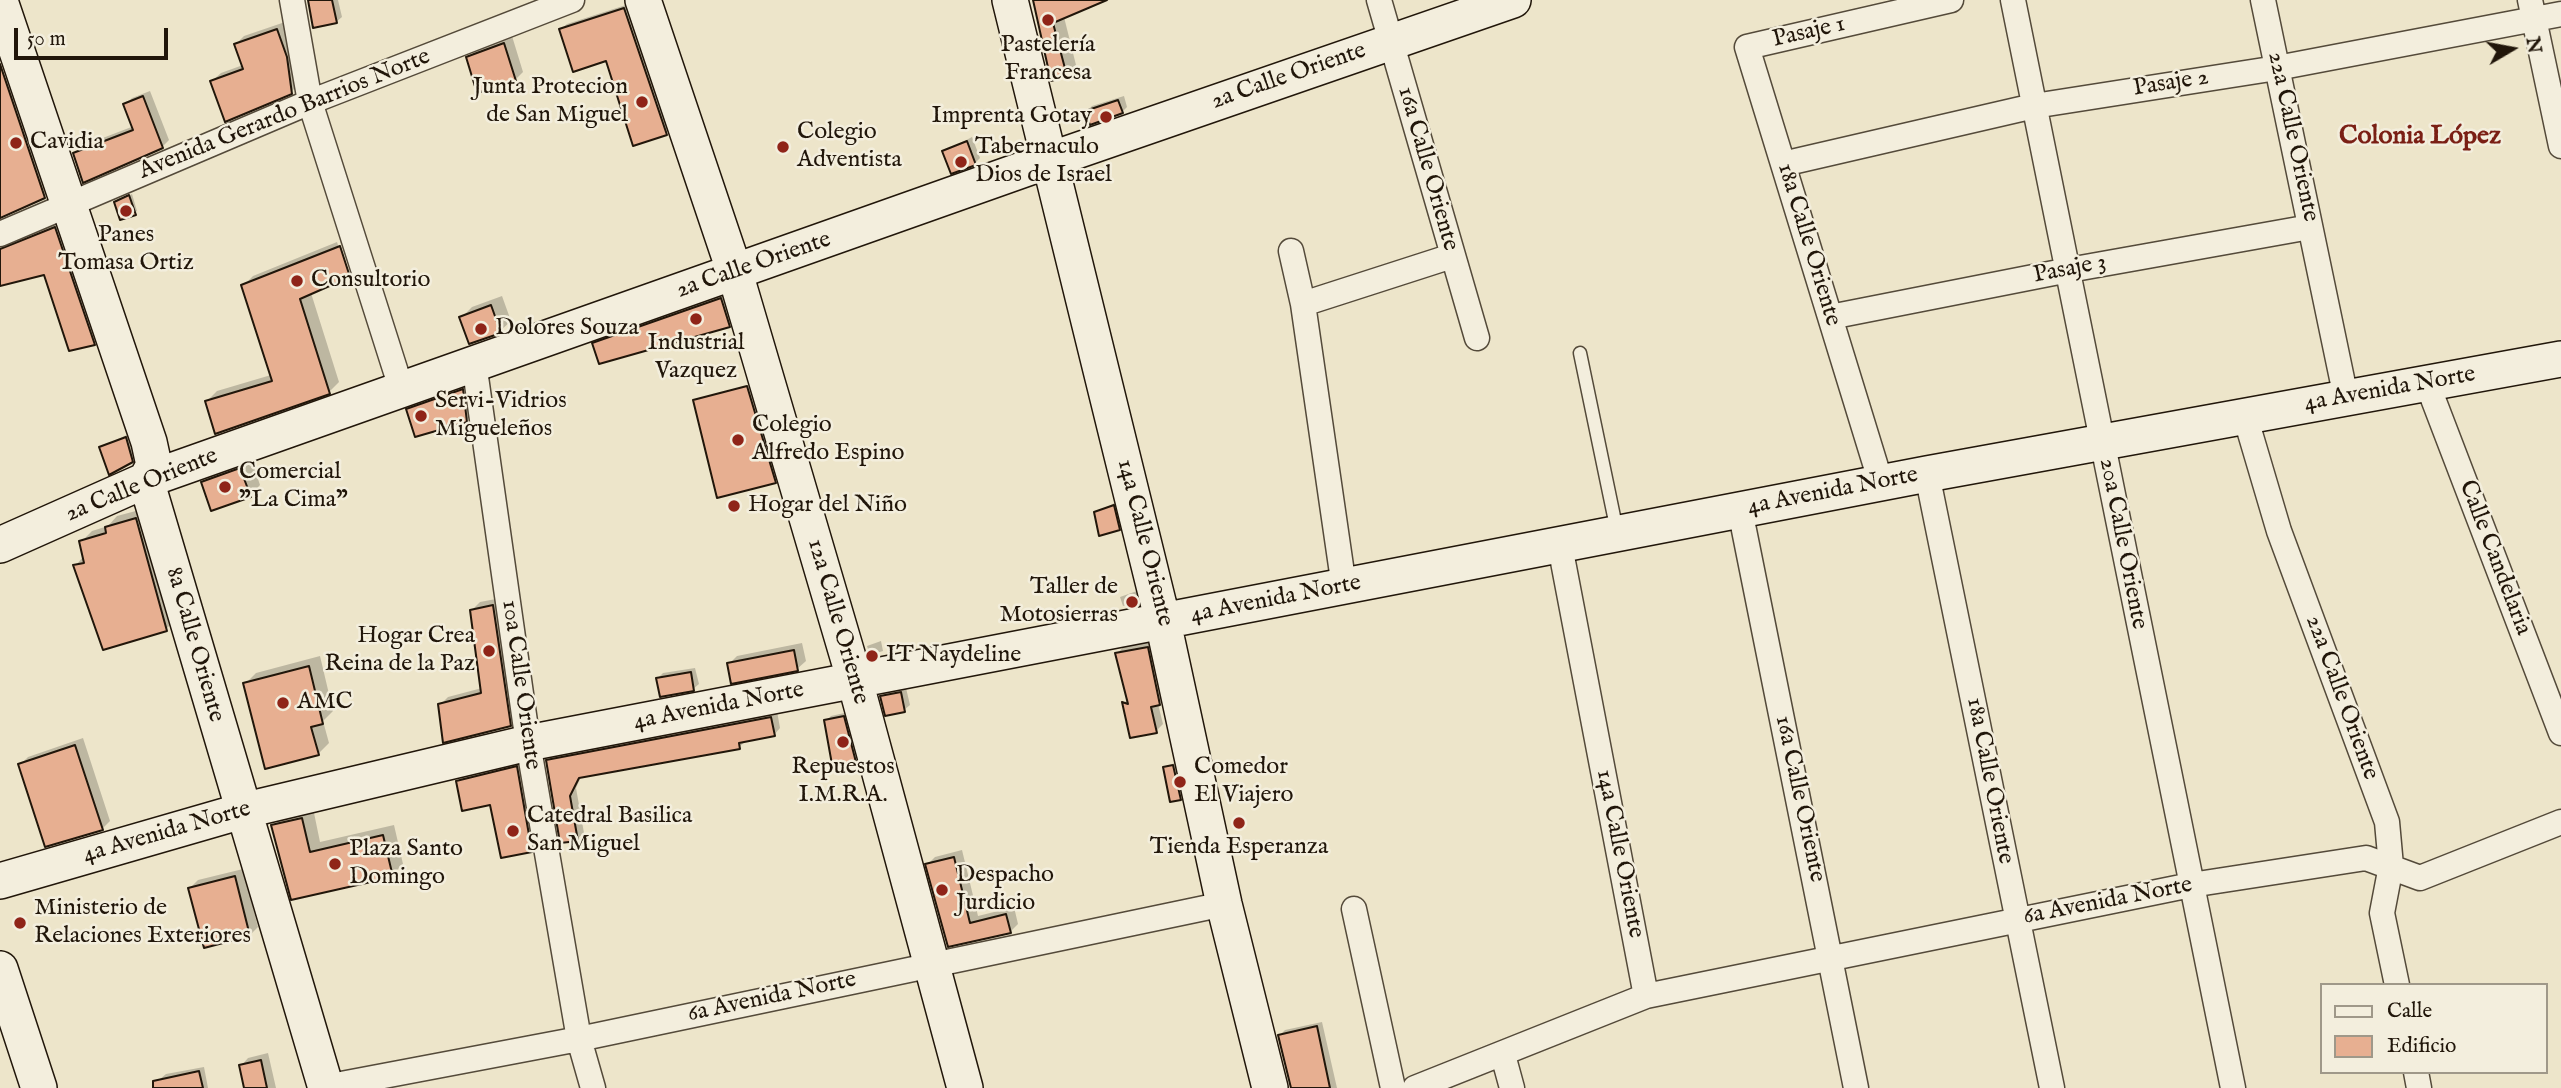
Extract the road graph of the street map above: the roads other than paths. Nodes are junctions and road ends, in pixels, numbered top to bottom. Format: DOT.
graph roads {
  1 [pos="292,0"];
  2 [pos="572,0"];
  3 [pos="643,0"];
  4 [pos="1010,0"];
  5 [pos="1379,0"];
  6 [pos="1513,0"];
  7 [pos="1951,0"];
  8 [pos="2013,0"];
  9 [pos="2263,0"];
  10 [pos="0,1"];
  11 [pos="2531,9"];
  12 [pos="2561,14"];
  13 [pos="1391,42"];
  14 [pos="1747,47"];
  15 [pos="2277,68"];
  16 [pos="310,102"];
  17 [pos="2034,106"];
  18 [pos="2561,146"];
  19 [pos="1050,160"];
  20 [pos="1783,164"];
  21 [pos="66,205"];
  22 [pos="2311,227"];
  23 [pos="0,234"];
  24 [pos="1291,251"];
  25 [pos="1452,256"];
  26 [pos="2068,270"];
  27 [pos="735,273"];
  28 [pos="1303,304"];
  29 [pos="1830,317"];
  30 [pos="1477,338"];
  31 [pos="1580,353"];
  32 [pos="2561,359"];
  33 [pos="474,363"];
  34 [pos="2427,383"];
  35 [pos="402,391"];
  36 [pos="2346,398"];
  37 [pos="2245,416"];
  38 [pos="2102,442"];
  39 [pos="1927,474"];
  40 [pos="146,480"];
  41 [pos="1881,483"];
  42 [pos="1740,510"];
  43 [pos="1617,534"];
  44 [pos="0,545"];
  45 [pos="1560,546"];
  46 [pos="1348,587"];
  47 [pos="1163,622"];
  48 [pos="855,681"];
  49 [pos="2561,733"];
  50 [pos="528,743"];
  51 [pos="242,811"];
  52 [pos="2561,822"];
  53 [pos="2391,866"];
  54 [pos="0,881"];
  55 [pos="2191,885"];
  56 [pos="1224,904"];
  57 [pos="1354,909"];
  58 [pos="2017,921"];
  59 [pos="1832,959"];
  60 [pos="932,965"];
  61 [pos="0,969"];
  62 [pos="2397,983"];
  63 [pos="1646,996"];
  64 [pos="579,1039"];
  65 [pos="1503,1055"];
  66 [pos="39,1088"];
  67 [pos="324,1088"];
  68 [pos="593,1088"];
  69 [pos="965,1088"];
  70 [pos="1270,1088"];
  71 [pos="1393,1088"];
  72 [pos="1415,1088"];
  73 [pos="1512,1088"];
  74 [pos="1856,1088"];
  75 [pos="2052,1088"];
  76 [pos="2232,1088"];
  1 -- 16 [label="street"];
  2 -- 16 [label="street, Avenida Gerardo Barrios Norte"];
  3 -- 27 [label="main road, 12a Calle Oriente"];
  4 -- 19 [label="main road, 14a Calle Oriente"];
  5 -- 13 [label="street, 16a Calle Oriente"];
  6 -- 13 [label="main road, 2a Calle Oriente"];
  7 -- 14 [label="street, Pasaje 1"];
  8 -- 17 [label="street, 20a Calle Oriente"];
  9 -- 15 [label="street, 22a Calle Oriente"];
  10 -- 21 [label="main road, 8a Calle Oriente"];
  11 -- 12 [label="street, Pasaje 2"];
  11 -- 15 [label="street, Pasaje 2"];
  11 -- 18 [label="street"];
  13 -- 19 [label="main road, 2a Calle Oriente"];
  13 -- 25 [label="street, 16a Calle Oriente"];
  14 -- 20 [label="street, 18a Calle Oriente"];
  15 -- 17 [label="street, Pasaje 2"];
  15 -- 22 [label="street, 22a Calle Oriente"];
  16 -- 21 [label="street, Avenida Gerardo Barrios Norte"];
  16 -- 35 [label="street"];
  17 -- 20 [label="street, Pasaje 2"];
  17 -- 26 [label="street, 20a Calle Oriente"];
  19 -- 27 [label="main road, 2a Calle Oriente"];
  19 -- 47 [label="main road, 14a Calle Oriente"];
  20 -- 29 [label="street, 18a Calle Oriente"];
  21 -- 23 [label="street, Avenida Gerardo Barrios Norte"];
  21 -- 40 [label="main road, 8a Calle Oriente"];
  22 -- 26 [label="street, Pasaje 3"];
  22 -- 36 [label="street, 22a Calle Oriente"];
  24 -- 28 [label="street"];
  25 -- 28 [label="street"];
  25 -- 30 [label="street, 16a Calle Oriente"];
  26 -- 29 [label="street, Pasaje 3"];
  26 -- 38 [label="street, 20a Calle Oriente"];
  27 -- 33 [label="main road, 2a Calle Oriente"];
  27 -- 48 [label="main road, 12a Calle Oriente"];
  28 -- 46 [label="street"];
  29 -- 41 [label="street, 18a Calle Oriente"];
  31 -- 43 [label="lane"];
  32 -- 34 [label="main road, 4a Avenida Norte"];
  33 -- 35 [label="main road, 2a Calle Oriente"];
  33 -- 50 [label="street, 10a Calle Oriente"];
  34 -- 36 [label="main road, 4a Avenida Norte"];
  34 -- 49 [label="street, Calle Candelaria"];
  35 -- 40 [label="main road, 2a Calle Oriente"];
  36 -- 37 [label="main road, 4a Avenida Norte"];
  37 -- 38 [label="main road, 4a Avenida Norte"];
  37 -- 53 [label="street, 22a Calle Oriente"];
  38 -- 39 [label="main road, 4a Avenida Norte"];
  38 -- 55 [label="street, 20a Calle Oriente"];
  39 -- 41 [label="main road, 4a Avenida Norte"];
  39 -- 58 [label="street, 18a Calle Oriente"];
  40 -- 44 [label="main road, 2a Calle Oriente"];
  40 -- 51 [label="main road, 8a Calle Oriente"];
  41 -- 42 [label="main road, 4a Avenida Norte"];
  42 -- 43 [label="main road, 4a Avenida Norte"];
  42 -- 59 [label="street, 16a Calle Oriente"];
  43 -- 45 [label="main road, 4a Avenida Norte"];
  45 -- 46 [label="main road, 4a Avenida Norte"];
  45 -- 63 [label="street, 14a Calle Oriente"];
  46 -- 47 [label="main road, 4a Avenida Norte"];
  47 -- 48 [label="main road, 4a Avenida Norte"];
  47 -- 56 [label="main road, 14a Calle Oriente"];
  48 -- 50 [label="main road, 4a Avenida Norte"];
  48 -- 60 [label="main road, 12a Calle Oriente"];
  50 -- 51 [label="main road, 4a Avenida Norte"];
  50 -- 64 [label="street, 10a Calle Oriente"];
  51 -- 54 [label="main road, 4a Avenida Norte"];
  51 -- 67 [label="main road, 8a Calle Oriente"];
  52 -- 53 [label="street, 6a Avenida Norte"];
  53 -- 55 [label="street, 6a Avenida Norte"];
  53 -- 62 [label="street, 22a Calle Oriente"];
  55 -- 58 [label="street, 6a Avenida Norte"];
  55 -- 76 [label="street, 20a Calle Oriente"];
  56 -- 60 [label="street, 6a Avenida Norte"];
  56 -- 70 [label="main road, 14a Calle Oriente"];
  57 -- 71 [label="street"];
  58 -- 59 [label="street, 6a Avenida Norte"];
  58 -- 75 [label="street, 18a Calle Oriente"];
  59 -- 63 [label="street, 6a Avenida Norte"];
  59 -- 74 [label="street, 16a Calle Oriente"];
  60 -- 64 [label="street, 6a Avenida Norte"];
  60 -- 69 [label="main road, 12a Calle Oriente"];
  61 -- 66 [label="main road"];
  63 -- 65 [label="street, 6a Avenida Norte"];
  64 -- 67 [label="street, 6a Avenida Norte"];
  64 -- 68 [label="street, 10a Calle Oriente"];
  65 -- 72 [label="street, 6a Avenida Norte"];
  65 -- 73 [label="street"];
}
